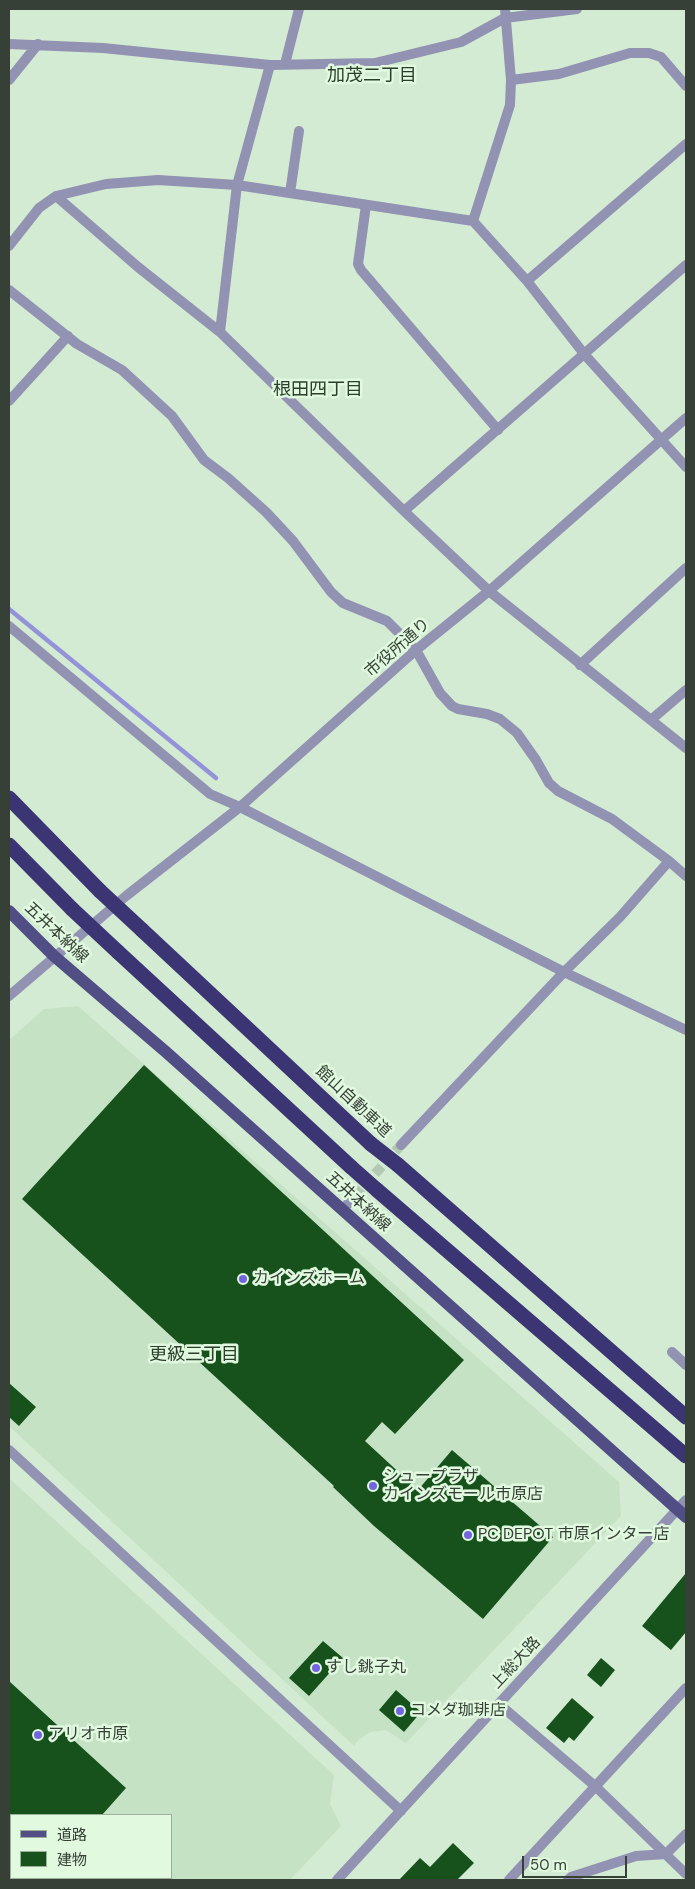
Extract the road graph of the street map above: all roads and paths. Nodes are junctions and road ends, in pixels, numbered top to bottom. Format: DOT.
graph roads {
  1 [pos="299,9"];
  2 [pos="577,9"];
  3 [pos="505,14"];
  4 [pos="9,44"];
  5 [pos="38,44"];
  6 [pos="270,64"];
  7 [pos="285,64"];
  8 [pos="9,80"];
  9 [pos="511,80"];
  10 [pos="686,86"];
  11 [pos="300,131"];
  12 [pos="686,144"];
  13 [pos="237,185"];
  14 [pos="290,193"];
  15 [pos="56,196"];
  16 [pos="366,205"];
  17 [pos="473,221"];
  18 [pos="9,246"];
  19 [pos="686,265"];
  20 [pos="527,281"];
  21 [pos="9,290"];
  22 [pos="220,332"];
  23 [pos="68,336"];
  24 [pos="586,355"];
  25 [pos="9,401"];
  26 [pos="686,418"];
  27 [pos="498,430"];
  28 [pos="662,438"];
  29 [pos="686,467"];
  30 [pos="404,512"];
  31 [pos="686,568"];
  32 [pos="489,590"];
  33 [pos="9,626"];
  34 [pos="416,650"];
  35 [pos="580,665"];
  36 [pos="686,690"];
  37 [pos="652,719"];
  38 [pos="686,748"];
  39 [pos="9,798"];
  40 [pos="240,807"];
  41 [pos="9,845"];
  42 [pos="669,861"];
  43 [pos="686,876"];
  44 [pos="9,911"];
  45 [pos="54,956"];
  46 [pos="564,972"];
  47 [pos="9,996"];
  48 [pos="686,1030"];
  49 [pos="401,1145"];
  50 [pos="355,1196"];
  51 [pos="342,1210"];
  52 [pos="672,1352"];
  53 [pos="686,1365"];
  54 [pos="686,1417"];
  55 [pos="9,1450"];
  56 [pos="686,1456"];
  57 [pos="683,1509"];
  58 [pos="686,1688"];
  59 [pos="499,1704"];
  60 [pos="595,1786"];
  61 [pos="400,1811"];
  62 [pos="686,1834"];
  63 [pos="666,1854"];
  64 [pos="686,1874"];
  65 [pos="336,1880"];
  66 [pos="509,1880"];
  67 [pos="568,1880"];
  1 -- 7 [label="street"];
  2 -- 3 [label="street"];
  3 -- 7 [label="street"];
  3 -- 9 [label="street"];
  4 -- 5 [label="street"];
  5 -- 6 [label="street"];
  5 -- 8 [label="street"];
  6 -- 7 [label="street"];
  6 -- 13 [label="street"];
  9 -- 10 [label="street"];
  9 -- 17 [label="street"];
  11 -- 14 [label="street"];
  12 -- 20 [label="street"];
  13 -- 14 [label="street"];
  13 -- 15 [label="street"];
  13 -- 22 [label="street"];
  14 -- 16 [label="street"];
  15 -- 18 [label="street"];
  15 -- 22 [label="street"];
  16 -- 17 [label="street"];
  16 -- 27 [label="street"];
  17 -- 20 [label="street"];
  19 -- 24 [label="street"];
  20 -- 24 [label="street"];
  21 -- 23 [label="street"];
  22 -- 30 [label="street"];
  23 -- 25 [label="street"];
  23 -- 34 [label="street"];
  24 -- 27 [label="street"];
  24 -- 28 [label="street"];
  26 -- 28 [label="street, 市役所通り"];
  27 -- 30 [label="street"];
  28 -- 29 [label="street"];
  28 -- 32 [label="street, 市役所通り"];
  30 -- 32 [label="street"];
  31 -- 35 [label="street"];
  32 -- 34 [label="street, 市役所通り"];
  32 -- 35 [label="street"];
  33 -- 40 [label="street"];
  34 -- 40 [label="street, 市役所通り"];
  34 -- 42 [label="street"];
  35 -- 37 [label="street"];
  36 -- 37 [label="street"];
  37 -- 38 [label="street"];
  39 -- 54 [label="highway, 館山自動車道, bridge"];
  40 -- 45 [label="street, 市役所通り"];
  40 -- 46 [label="street"];
  41 -- 56 [label="highway, bridge"];
  42 -- 43 [label="street"];
  42 -- 46 [label="street"];
  44 -- 45 [label="main road, 五井本納線"];
  45 -- 47 [label="street"];
  45 -- 51 [label="main road, 五井本納線"];
  46 -- 48 [label="street"];
  46 -- 49 [label="street"];
  50 -- 51 [label="street"];
  51 -- 57 [label="main road, 五井本納線"];
  52 -- 53 [label="street"];
  55 -- 61 [label="street"];
  57 -- 59 [label="street, 上総大路"];
  58 -- 60 [label="street"];
  59 -- 60 [label="street"];
  59 -- 61 [label="street, 上総大路"];
  60 -- 63 [label="street"];
  60 -- 66 [label="street"];
  61 -- 65 [label="street, 上総大路"];
  62 -- 63 [label="street"];
  63 -- 64 [label="street"];
  63 -- 67 [label="street"];
}
